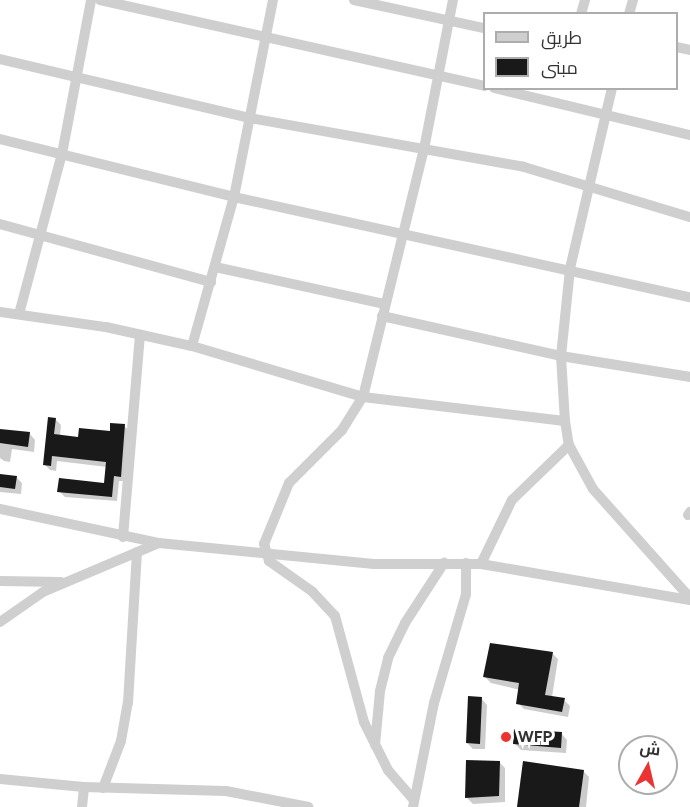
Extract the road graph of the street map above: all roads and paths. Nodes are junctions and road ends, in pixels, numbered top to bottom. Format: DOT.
graph roads {
  1 [pos="91,0"];
  2 [pos="100,0"];
  3 [pos="273,0"];
  4 [pos="354,0"];
  5 [pos="453,0"];
  6 [pos="449,21"];
  7 [pos="483,28"];
  8 [pos="266,37"];
  9 [pos="0,59"];
  10 [pos="437,75"];
  11 [pos="79,76"];
  12 [pos="483,86"];
  13 [pos="502,90"];
  14 [pos="612,90"];
  15 [pos="606,116"];
  16 [pos="250,118"];
  17 [pos="690,135"];
  18 [pos="0,139"];
  19 [pos="424,149"];
  20 [pos="62,154"];
  21 [pos="590,185"];
  22 [pos="234,197"];
  23 [pos="690,217"];
  24 [pos="0,224"];
  25 [pos="401,233"];
  26 [pos="42,235"];
  27 [pos="215,267"];
  28 [pos="570,269"];
  29 [pos="211,282"];
  30 [pos="690,297"];
  31 [pos="385,304"];
  32 [pos="0,312"];
  33 [pos="19,314"];
  34 [pos="382,316"];
  35 [pos="140,335"];
  36 [pos="192,346"];
  37 [pos="561,356"];
  38 [pos="690,377"];
  39 [pos="363,397"];
  40 [pos="565,421"];
  41 [pos="569,445"];
  42 [pos="0,509"];
  43 [pos="123,537"];
  44 [pos="159,543"];
  45 [pos="264,551"];
  46 [pos="137,552"];
  47 [pos="444,563"];
  48 [pos="466,563"];
  49 [pos="482,564"];
  50 [pos="0,581"];
  51 [pos="64,582"];
  52 [pos="690,599"];
  53 [pos="0,622"];
  54 [pos="375,745"];
  55 [pos="0,779"];
  56 [pos="84,787"];
  57 [pos="103,788"];
  58 [pos="413,803"];
  59 [pos="82,807"];
  60 [pos="308,807"];
  1 -- 11 [label="street"];
  2 -- 8 [label="street"];
  3 -- 8 [label="street"];
  4 -- 6 [label="street"];
  5 -- 6 [label="street"];
  6 -- 7 [label="street"];
  6 -- 10 [label="street"];
  8 -- 10 [label="street"];
  8 -- 16 [label="street"];
  9 -- 11 [label="street"];
  10 -- 12 [label="street"];
  10 -- 19 [label="street"];
  11 -- 16 [label="street"];
  11 -- 20 [label="street"];
  13 -- 15 [label="street"];
  14 -- 15 [label="street"];
  15 -- 17 [label="street"];
  15 -- 21 [label="street"];
  16 -- 19 [label="street"];
  16 -- 22 [label="street"];
  18 -- 20 [label="street"];
  19 -- 21 [label="street"];
  19 -- 25 [label="street"];
  20 -- 22 [label="street"];
  20 -- 26 [label="street"];
  21 -- 23 [label="street"];
  21 -- 28 [label="street"];
  22 -- 25 [label="street"];
  22 -- 27 [label="street"];
  24 -- 26 [label="street"];
  25 -- 28 [label="street"];
  25 -- 31 [label="street"];
  26 -- 29 [label="street"];
  26 -- 33 [label="street"];
  27 -- 29 [label="street"];
  27 -- 31 [label="street"];
  28 -- 30 [label="street"];
  28 -- 37 [label="street"];
  29 -- 36 [label="street"];
  31 -- 34 [label="street"];
  32 -- 33 [label="street"];
  33 -- 35 [label="street"];
  34 -- 37 [label="street"];
  34 -- 39 [label="street"];
  35 -- 36 [label="street"];
  35 -- 43 [label="street"];
  36 -- 39 [label="street"];
  37 -- 38 [label="street"];
  37 -- 40 [label="street"];
  39 -- 40 [label="street"];
  39 -- 45 [label="street"];
  40 -- 41 [label="street"];
  41 -- 49 [label="street"];
  41 -- 52 [label="street"];
  42 -- 43 [label="street"];
  43 -- 44 [label="street"];
  44 -- 45 [label="street"];
  44 -- 46 [label="street"];
  45 -- 47 [label="street"];
  45 -- 54 [label="street"];
  46 -- 51 [label="street"];
  46 -- 57 [label="street"];
  47 -- 48 [label="street"];
  47 -- 54 [label="street"];
  48 -- 49 [label="street"];
  48 -- 58 [label="street"];
  49 -- 52 [label="street"];
  50 -- 51 [label="street"];
  51 -- 53 [label="street"];
  54 -- 58 [label="street"];
  55 -- 56 [label="street"];
  56 -- 57 [label="street"];
  56 -- 59 [label="street"];
  57 -- 60 [label="street"];
}
